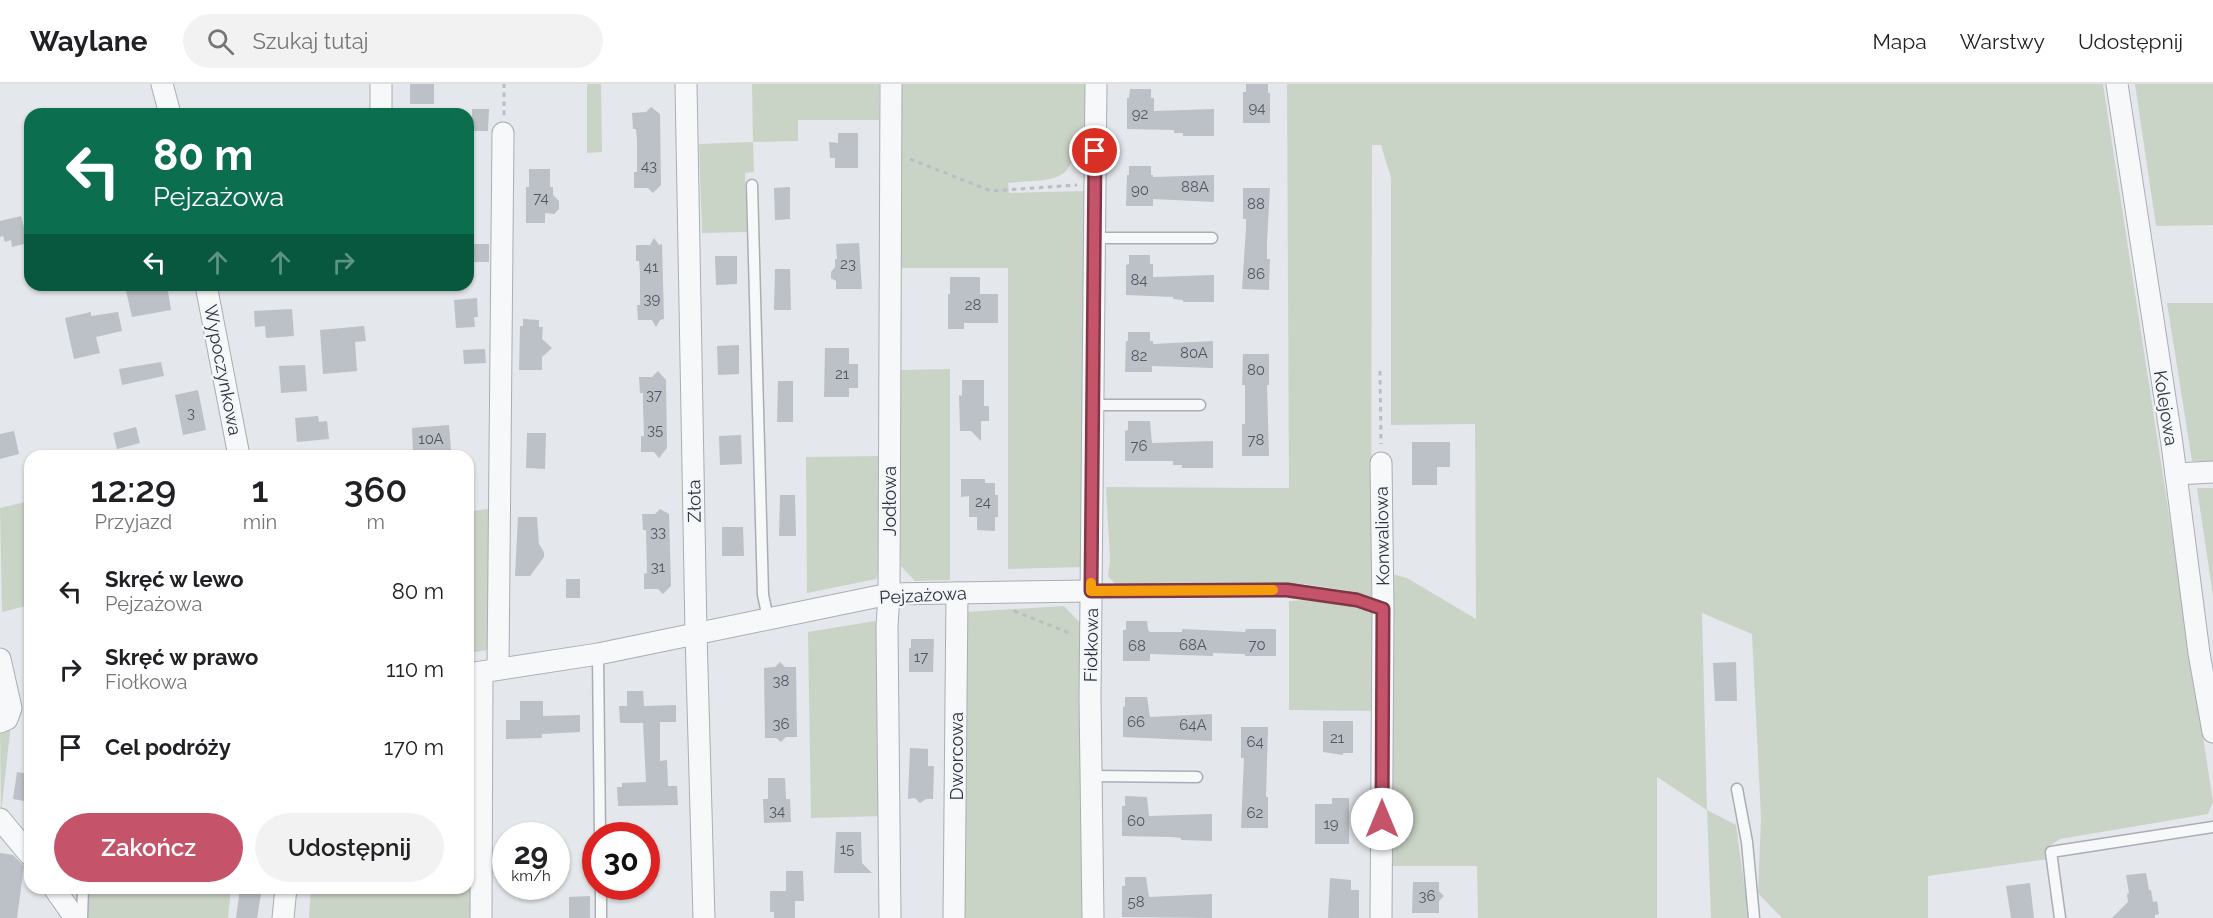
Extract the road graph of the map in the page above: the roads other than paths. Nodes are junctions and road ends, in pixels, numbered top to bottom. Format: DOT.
graph roads {
  1 [pos="162,84"];
  2 [pos="381,84"];
  3 [pos="686,84"];
  4 [pos="891,84"];
  5 [pos="1096,84"];
  6 [pos="2117,84"];
  7 [pos="168,108"];
  8 [pos="381,108"];
  9 [pos="503,133"];
  10 [pos="752,185"];
  11 [pos="1093,238"];
  12 [pos="1212,238"];
  13 [pos="207,291"];
  14 [pos="1094,405"];
  15 [pos="1200,405"];
  16 [pos="238,450"];
  17 [pos="1381,463"];
  18 [pos="2213,472"];
  19 [pos="2176,474"];
  20 [pos="1091,591"];
  21 [pos="957,593"];
  22 [pos="889,594"];
  23 [pos="1383,609"];
  24 [pos="768,618"];
  25 [pos="696,633"];
  26 [pos="598,654"];
  27 [pos="0,658"];
  28 [pos="483,672"];
  29 [pos="3,720"];
  30 [pos="2213,732"];
  31 [pos="1092,776"];
  32 [pos="1197,777"];
  33 [pos="1737,789"];
  34 [pos="0,819"];
  35 [pos="600,822"];
  36 [pos="2213,827"];
  37 [pos="24,848"];
  38 [pos="58,894"];
  39 [pos="83,894"];
  40 [pos="285,894"];
  41 [pos="601,900"];
  42 [pos="75,918"];
  43 [pos="82,918"];
  44 [pos="283,918"];
  45 [pos="481,918"];
  46 [pos="601,918"];
  47 [pos="704,918"];
  48 [pos="890,918"];
  49 [pos="954,918"];
  50 [pos="1093,918"];
  51 [pos="1381,918"];
  52 [pos="1754,918"];
  53 [pos="2060,918"];
  1 -- 7 [label="street"];
  2 -- 8 [label="street"];
  3 -- 25 [label="street, Złota"];
  4 -- 22 [label="street, Jodłowa"];
  5 -- 11 [label="street, Fiołkowa"];
  6 -- 19 [label="street, Kolejowa"];
  9 -- 28 [label="street"];
  10 -- 24 [label="lane"];
  11 -- 12 [label="lane"];
  11 -- 14 [label="street, Fiołkowa"];
  13 -- 16 [label="street, Wypoczynkowa"];
  14 -- 15 [label="lane"];
  14 -- 20 [label="street, Fiołkowa"];
  17 -- 23 [label="street, Konwaliowa"];
  18 -- 19 [label="street"];
  19 -- 30 [label="street, Kolejowa"];
  20 -- 21 [label="street, Pejzażowa"];
  20 -- 23 [label="lane, Pejzażowa"];
  20 -- 31 [label="street, Fiołkowa"];
  21 -- 22 [label="street, Pejzażowa"];
  21 -- 49 [label="street, Dworcowa"];
  22 -- 24 [label="street, Pejzażowa"];
  22 -- 48 [label="street, Jodłowa"];
  23 -- 51 [label="street, Konwaliowa"];
  24 -- 25 [label="street, Pejzażowa"];
  25 -- 26 [label="street, Pejzażowa"];
  25 -- 47 [label="street, Złota"];
  26 -- 28 [label="street, Pejzażowa"];
  26 -- 35 [label="lane"];
  27 -- 29 [label="street"];
  28 -- 45 [label="street"];
  31 -- 32 [label="lane"];
  31 -- 50 [label="street, Fiołkowa"];
  33 -- 52 [label="lane"];
  34 -- 37 [label="street"];
  36 -- 53 [label="lane"];
  38 -- 42 [label="street"];
  39 -- 43 [label="lane"];
  40 -- 44 [label="street"];
  41 -- 46 [label="lane"];
}
